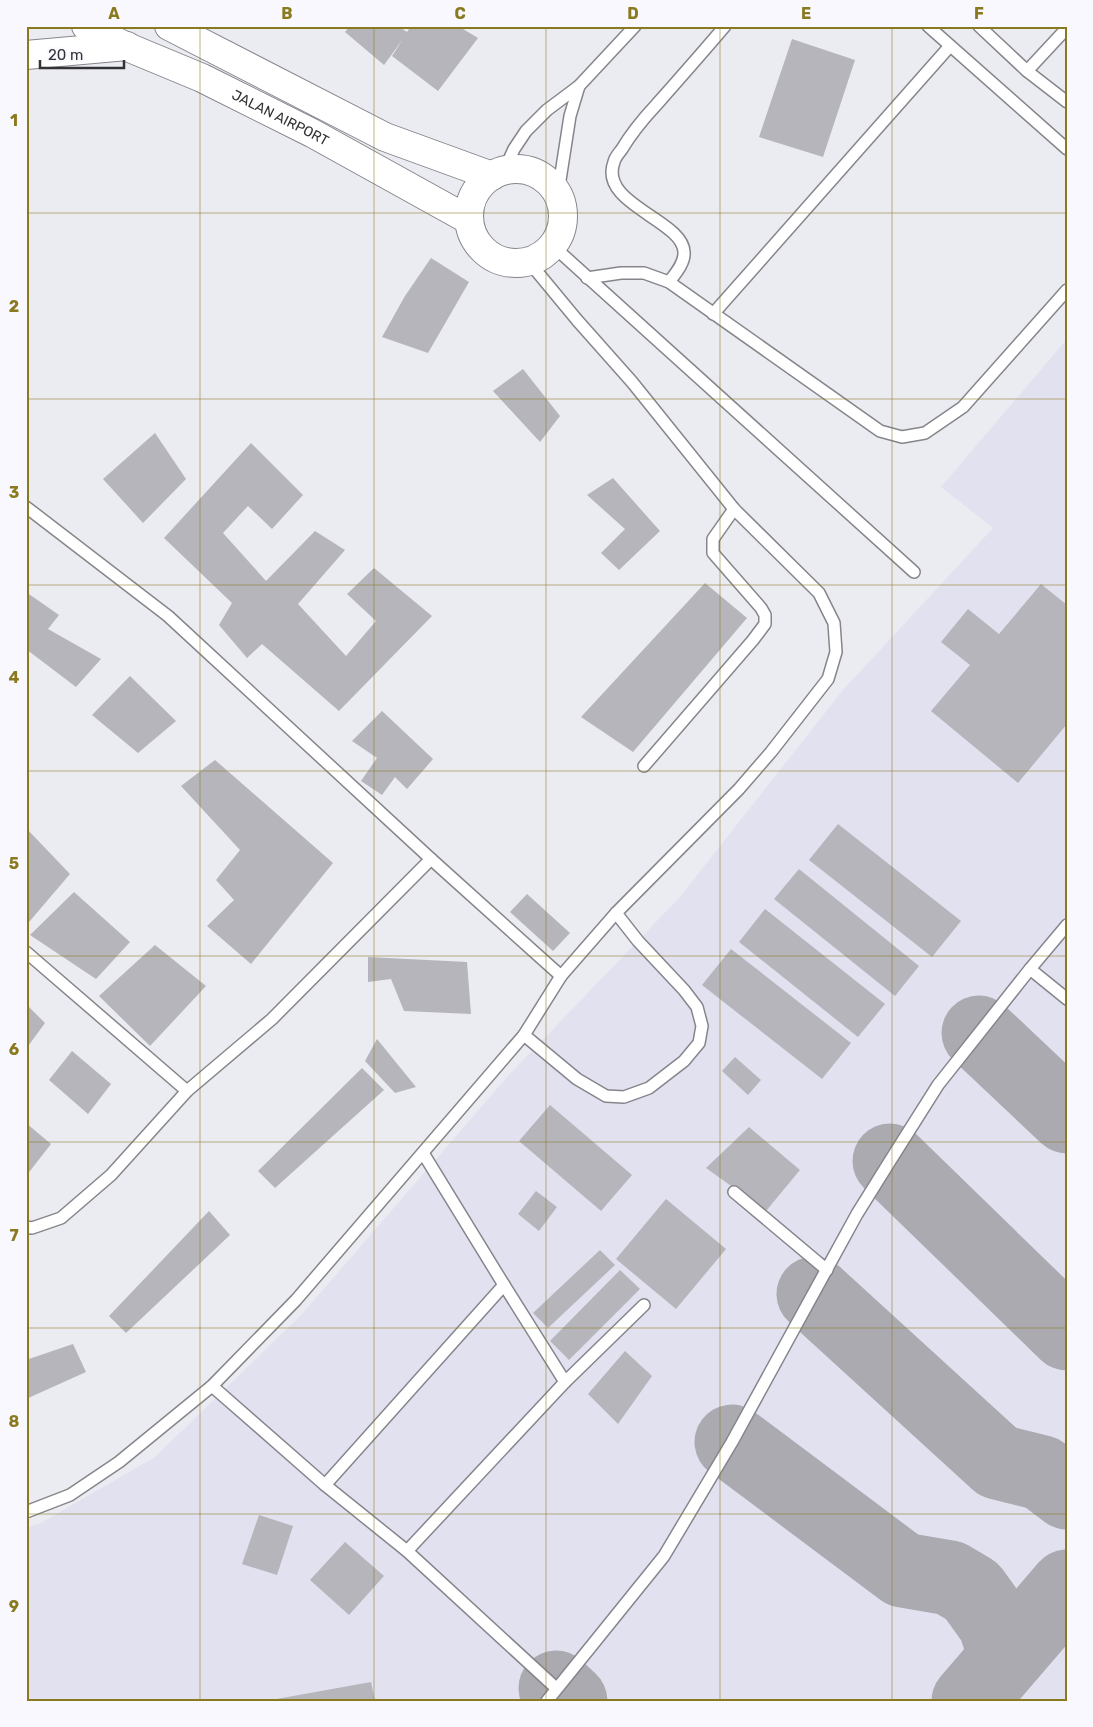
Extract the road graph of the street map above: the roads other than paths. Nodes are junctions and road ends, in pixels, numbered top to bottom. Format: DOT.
graph roads {
  1 [pos="86,26"];
  2 [pos="635,26"];
  3 [pos="725,26"];
  4 [pos="928,26"];
  5 [pos="982,27"];
  6 [pos="1067,28"];
  7 [pos="174,29"];
  8 [pos="125,46"];
  9 [pos="950,46"];
  10 [pos="26,55"];
  11 [pos="1027,71"];
  12 [pos="579,86"];
  13 [pos="1067,102"];
  14 [pos="1067,149"];
  15 [pos="498,173"];
  16 [pos="558,194"];
  17 [pos="469,220"];
  18 [pos="553,246"];
  19 [pos="529,262"];
  20 [pos="587,278"];
  21 [pos="669,282"];
  22 [pos="1067,290"];
  23 [pos="713,314"];
  24 [pos="26,507"];
  25 [pos="734,509"];
  26 [pos="914,572"];
  27 [pos="644,766"];
  28 [pos="431,859"];
  29 [pos="616,914"];
  30 [pos="1067,926"];
  31 [pos="26,952"];
  32 [pos="1030,969"];
  33 [pos="561,976"];
  34 [pos="1067,999"];
  35 [pos="524,1035"];
  36 [pos="187,1091"];
  37 [pos="423,1153"];
  38 [pos="734,1192"];
  39 [pos="26,1227"];
  40 [pos="826,1270"];
  41 [pos="504,1285"];
  42 [pos="644,1305"];
  43 [pos="565,1382"];
  44 [pos="212,1386"];
  45 [pos="325,1485"];
  46 [pos="26,1512"];
  47 [pos="407,1551"];
  48 [pos="556,1688"];
  49 [pos="548,1701"];
  1 -- 8 [label="street, JALAN AIRPORT"];
  2 -- 12 [label="lane"];
  3 -- 21 [label="lane"];
  4 -- 9 [label="lane"];
  5 -- 11 [label="lane"];
  6 -- 11 [label="lane"];
  7 -- 8 [label="street"];
  7 -- 15 [label="street"];
  8 -- 10 [label="street"];
  8 -- 17 [label="street, JALAN AIRPORT"];
  9 -- 14 [label="lane"];
  9 -- 23 [label="lane"];
  11 -- 13 [label="lane"];
  12 -- 15 [label="lane"];
  12 -- 16 [label="lane"];
  15 -- 16 [label="street"];
  15 -- 17 [label="street"];
  16 -- 18 [label="street"];
  17 -- 19 [label="street"];
  18 -- 19 [label="street"];
  18 -- 20 [label="lane"];
  19 -- 25 [label="lane"];
  20 -- 21 [label="lane"];
  20 -- 26 [label="lane"];
  21 -- 23 [label="lane"];
  22 -- 23 [label="lane"];
  24 -- 28 [label="lane"];
  25 -- 27 [label="lane"];
  25 -- 29 [label="lane"];
  28 -- 33 [label="lane"];
  28 -- 36 [label="lane"];
  29 -- 33 [label="lane"];
  29 -- 35 [label="lane"];
  30 -- 32 [label="lane"];
  31 -- 36 [label="lane"];
  32 -- 34 [label="lane"];
  32 -- 40 [label="lane"];
  33 -- 35 [label="lane"];
  35 -- 37 [label="lane"];
  36 -- 39 [label="lane"];
  37 -- 41 [label="lane"];
  37 -- 44 [label="lane"];
  38 -- 40 [label="lane"];
  40 -- 48 [label="lane"];
  41 -- 43 [label="lane"];
  41 -- 45 [label="lane"];
  42 -- 43 [label="lane"];
  43 -- 47 [label="lane"];
  44 -- 45 [label="lane"];
  44 -- 46 [label="lane"];
  45 -- 47 [label="lane"];
  47 -- 48 [label="lane"];
  48 -- 49 [label="lane"];
}
